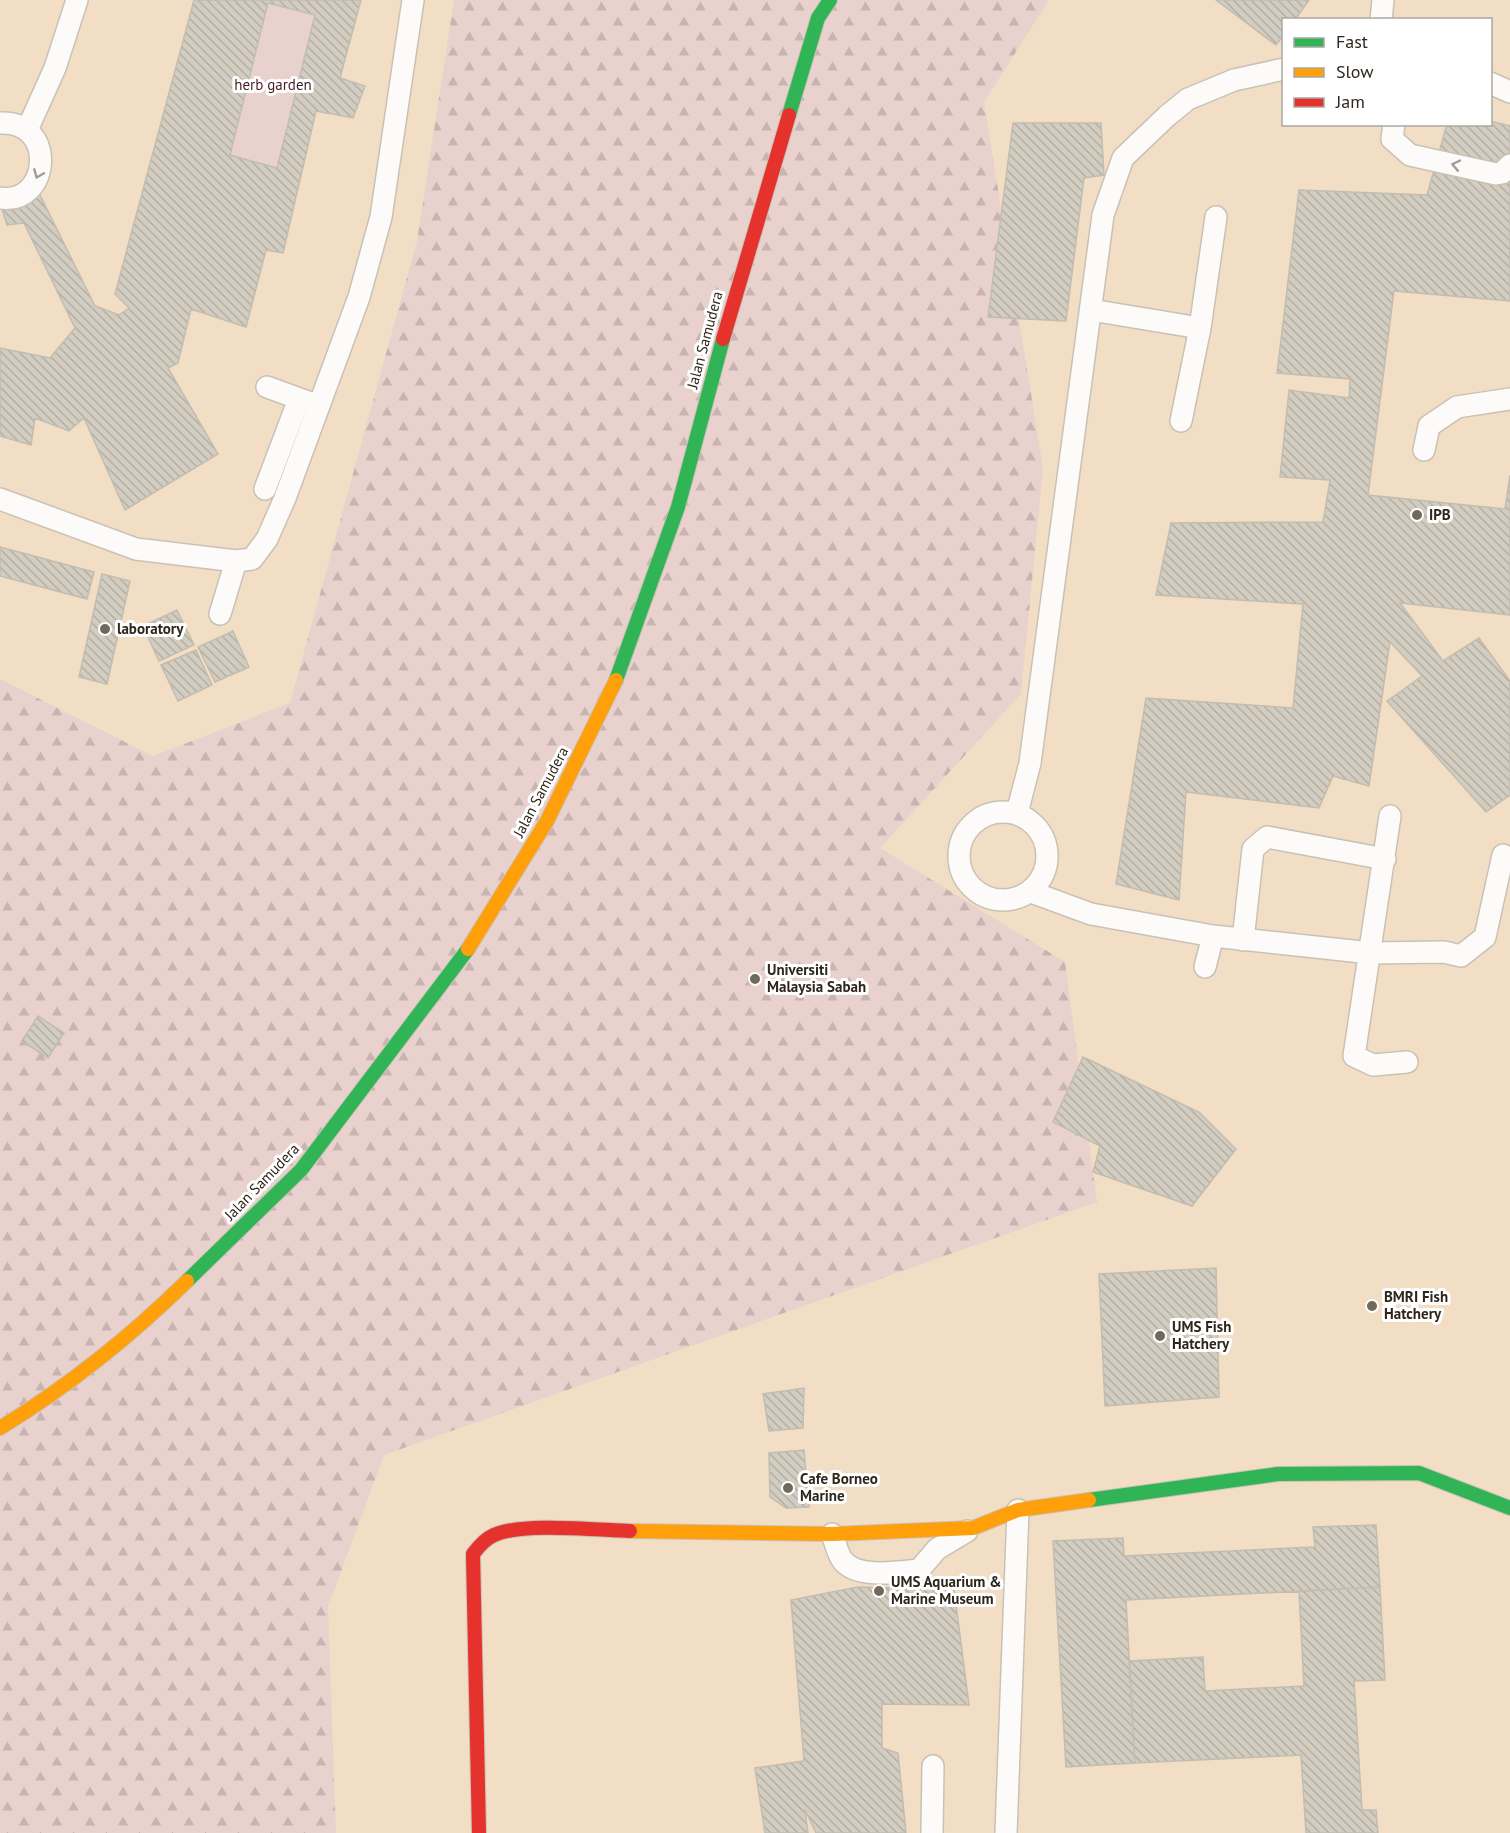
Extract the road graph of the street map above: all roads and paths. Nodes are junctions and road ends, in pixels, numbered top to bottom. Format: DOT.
graph roads {
  1 [pos="77,0"];
  2 [pos="413,0"];
  3 [pos="830,0"];
  4 [pos="1383,0"];
  5 [pos="1381,18"];
  6 [pos="1282,69"];
  7 [pos="1492,83"];
  8 [pos="1510,92"];
  9 [pos="0,123"];
  10 [pos="1394,126"];
  11 [pos="27,130"];
  12 [pos="1510,165"];
  13 [pos="0,198"];
  14 [pos="1216,217"];
  15 [pos="1091,310"];
  16 [pos="1200,328"];
  17 [pos="267,387"];
  18 [pos="299,399"];
  19 [pos="1510,399"];
  20 [pos="320,407"];
  21 [pos="1181,421"];
  22 [pos="1424,450"];
  23 [pos="285,498"];
  24 [pos="0,499"];
  25 [pos="236,561"];
  26 [pos="220,614"];
  27 [pos="1017,813"];
  28 [pos="1390,816"];
  29 [pos="1503,855"];
  30 [pos="1385,859"];
  31 [pos="1031,892"];
  32 [pos="1213,936"];
  33 [pos="1243,940"];
  34 [pos="1371,953"];
  35 [pos="1205,967"];
  36 [pos="1407,1062"];
  37 [pos="0,1428"];
  38 [pos="1510,1508"];
  39 [pos="1018,1510"];
  40 [pos="973,1528"];
  41 [pos="832,1534"];
  42 [pos="933,1766"];
  43 [pos="479,1833"];
  44 [pos="932,1833"];
  45 [pos="1006,1833"];
  1 -- 11 [label="lane"];
  2 -- 20 [label="lane"];
  3 -- 37 [label="street, Jalan Samudera"];
  4 -- 5 [label="lane"];
  6 -- 15 [label="lane"];
  7 -- 8 [label="lane"];
  9 -- 11 [label="lane"];
  12 -- 10 [label="lane, one-way"];
  11 -- 13 [label="lane, one-way"];
  14 -- 16 [label="lane"];
  15 -- 16 [label="lane"];
  15 -- 27 [label="lane"];
  16 -- 21 [label="lane"];
  17 -- 18 [label="lane"];
  18 -- 20 [label="lane"];
  18 -- 23 [label="lane"];
  19 -- 22 [label="lane"];
  20 -- 23 [label="lane"];
  23 -- 25 [label="lane"];
  24 -- 25 [label="lane"];
  25 -- 26 [label="lane"];
  27 -- 31 [label="lane"];
  27 -- 31 [label="lane"];
  28 -- 30 [label="lane"];
  29 -- 34 [label="lane"];
  30 -- 33 [label="lane"];
  30 -- 34 [label="lane"];
  31 -- 32 [label="lane"];
  32 -- 33 [label="lane"];
  32 -- 35 [label="lane"];
  33 -- 34 [label="lane"];
  34 -- 36 [label="lane"];
  38 -- 39 [label="street"];
  39 -- 40 [label="street"];
  39 -- 45 [label="lane"];
  40 -- 41 [label="street"];
  40 -- 41 [label="lane"];
  41 -- 43 [label="street"];
  42 -- 44 [label="lane"];
}
